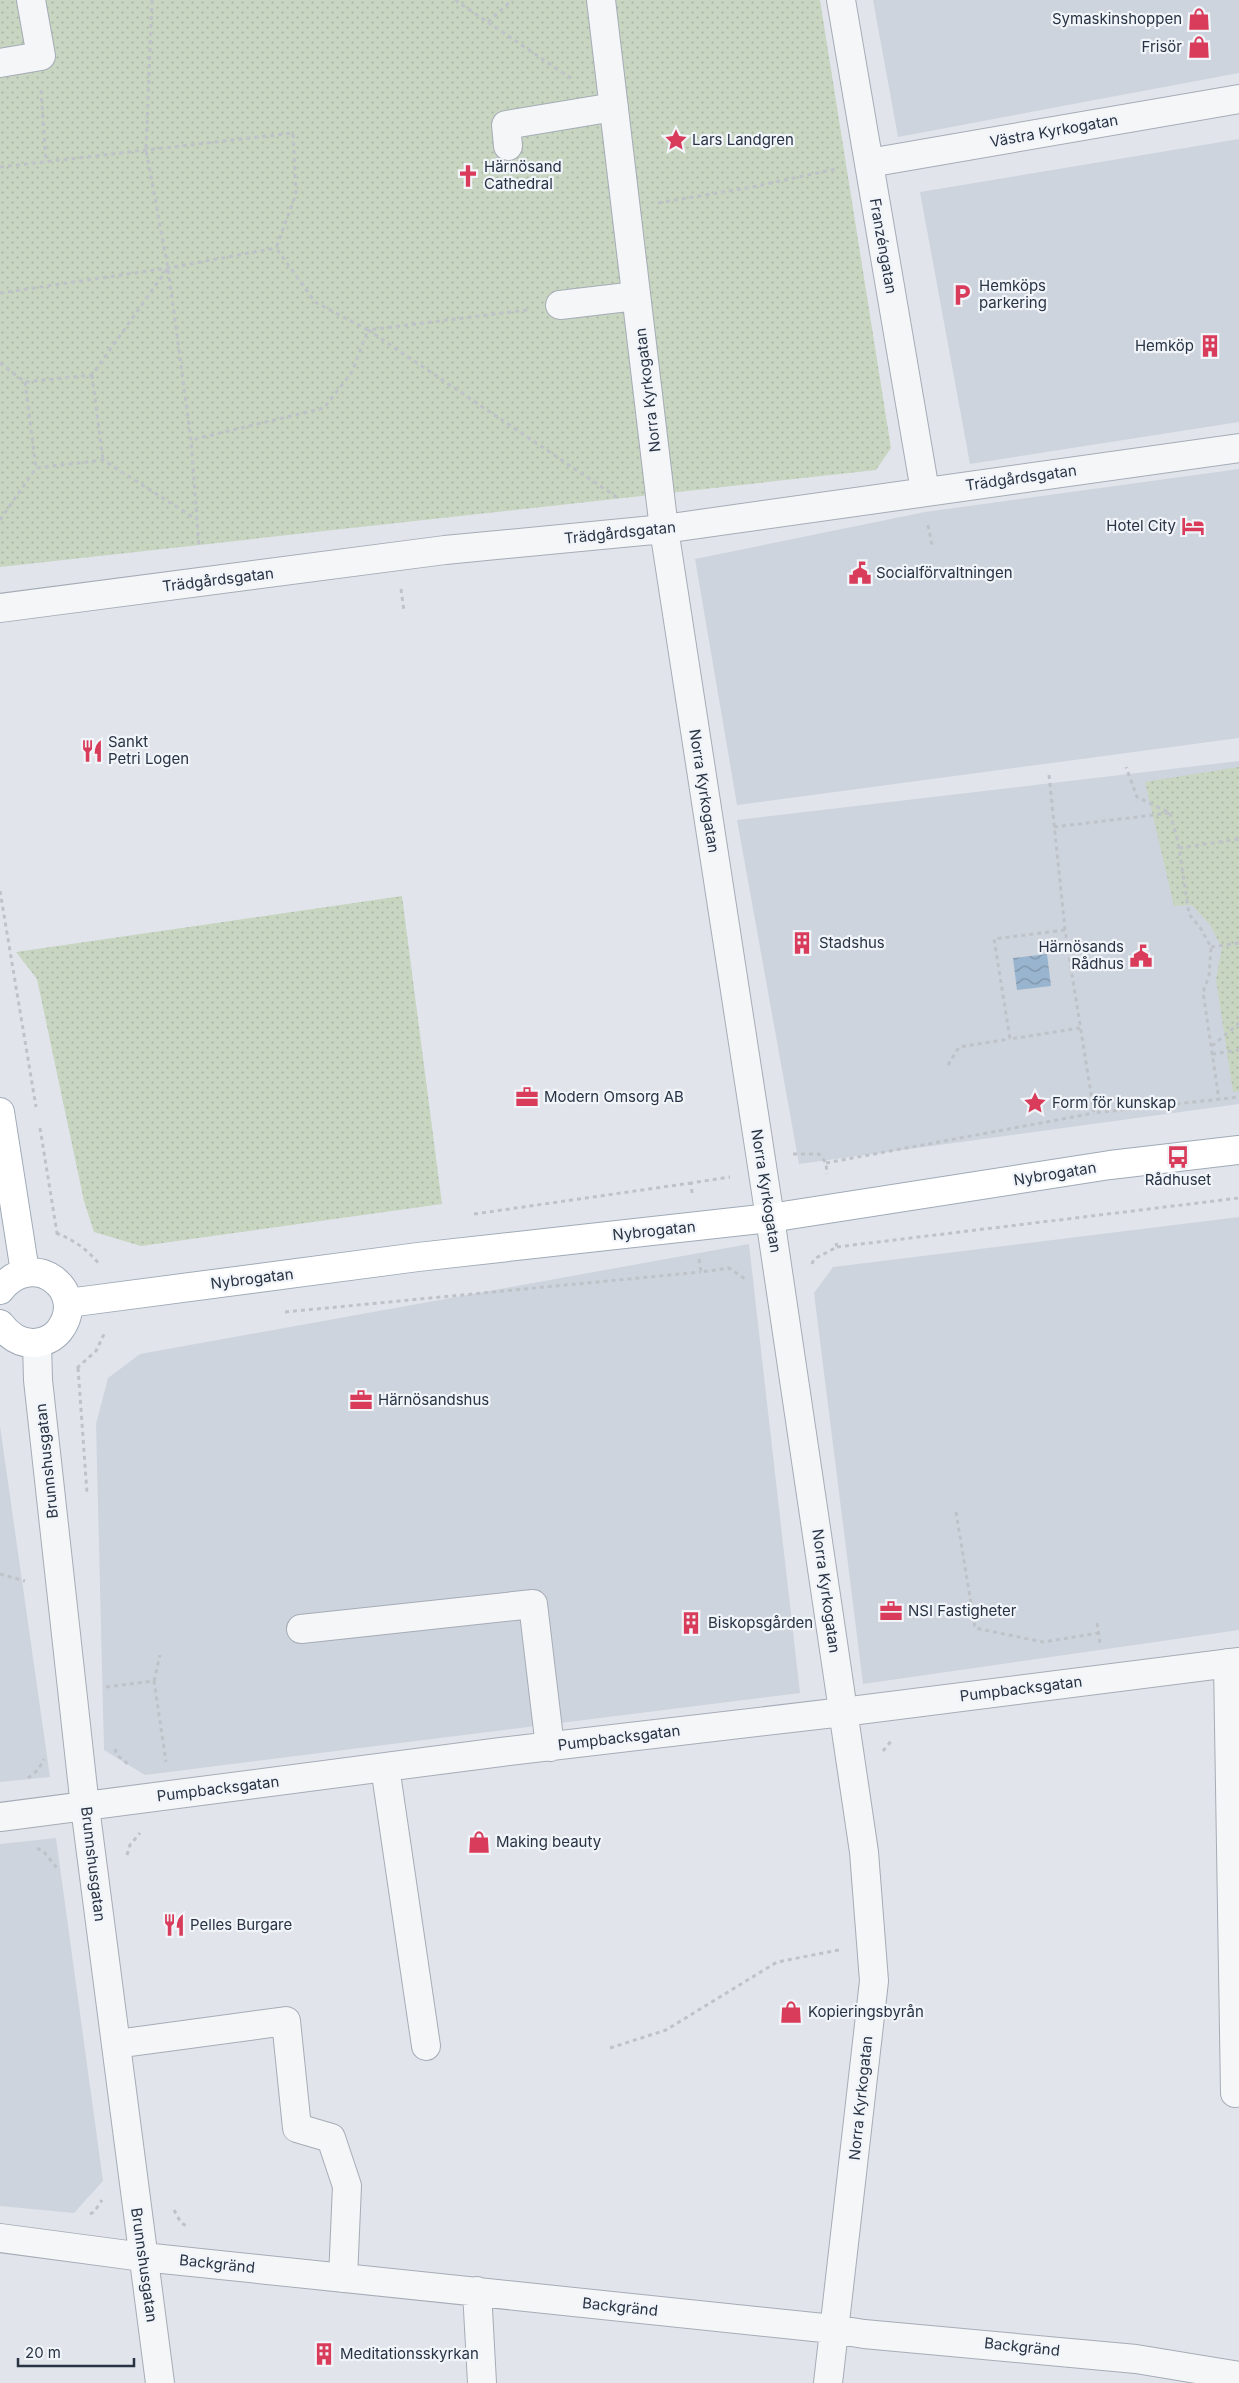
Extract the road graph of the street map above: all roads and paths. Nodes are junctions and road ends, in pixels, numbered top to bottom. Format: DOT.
graph roads {
  1 [pos="31,0"];
  2 [pos="152,0"];
  3 [pos="455,0"];
  4 [pos="512,0"];
  5 [pos="601,0"];
  6 [pos="841,0"];
  7 [pos="488,22"];
  8 [pos="0,63"];
  9 [pos="1239,99"];
  10 [pos="614,107"];
  11 [pos="41,118"];
  12 [pos="508,146"];
  13 [pos="146,150"];
  14 [pos="46,162"];
  15 [pos="869,163"];
  16 [pos="0,167"];
  17 [pos="834,169"];
  18 [pos="626,209"];
  19 [pos="276,248"];
  20 [pos="168,268"];
  21 [pos="0,293"];
  22 [pos="636,296"];
  23 [pos="560,305"];
  24 [pos="368,330"];
  25 [pos="0,363"];
  26 [pos="92,374"];
  27 [pos="25,382"];
  28 [pos="190,440"];
  29 [pos="1239,448"];
  30 [pos="102,460"];
  31 [pos="36,468"];
  32 [pos="925,491"];
  33 [pos="196,519"];
  34 [pos="0,520"];
  35 [pos="664,529"];
  36 [pos="202,582"];
  37 [pos="401,586"];
  38 [pos="0,608"];
  39 [pos="404,611"];
  40 [pos="1126,767"];
  41 [pos="1048,775"];
  42 [pos="1170,813"];
  43 [pos="1054,827"];
  44 [pos="1239,840"];
  45 [pos="1179,848"];
  46 [pos="0,891"];
  47 [pos="1065,930"];
  48 [pos="1239,943"];
  49 [pos="1211,947"];
  50 [pos="1239,1023"];
  51 [pos="1080,1028"];
  52 [pos="1010,1039"];
  53 [pos="1211,1047"];
  54 [pos="1239,1050"];
  55 [pos="1212,1054"];
  56 [pos="948,1065"];
  57 [pos="1239,1097"];
  58 [pos="1219,1100"];
  59 [pos="0,1112"];
  60 [pos="1094,1113"];
  61 [pos="38,1116"];
  62 [pos="39,1126"];
  63 [pos="1239,1150"];
  64 [pos="826,1163"];
  65 [pos="736,1169"];
  66 [pos="1239,1198"];
  67 [pos="770,1218"];
  68 [pos="696,1226"];
  69 [pos="58,1233"];
  70 [pos="837,1247"];
  71 [pos="25,1272"];
  72 [pos="701,1272"];
  73 [pos="747,1281"];
  74 [pos="0,1290"];
  75 [pos="68,1304"];
  76 [pos="275,1312"];
  77 [pos="0,1324"];
  78 [pos="37,1343"];
  79 [pos="78,1368"];
  80 [pos="88,1494"];
  81 [pos="956,1512"];
  82 [pos="0,1574"];
  83 [pos="25,1581"];
  84 [pos="1098,1623"];
  85 [pos="301,1629"];
  86 [pos="1099,1633"];
  87 [pos="1101,1648"];
  88 [pos="160,1655"];
  89 [pos="1234,1662"];
  90 [pos="154,1681"];
  91 [pos="111,1686"];
  92 [pos="844,1712"];
  93 [pos="896,1735"];
  94 [pos="550,1747"];
  95 [pos="114,1748"];
  96 [pos="879,1756"];
  97 [pos="131,1767"];
  98 [pos="385,1767"];
  99 [pos="167,1770"];
  100 [pos="86,1807"];
  101 [pos="0,1817"];
  102 [pos="146,1828"];
  103 [pos="31,1844"];
  104 [pos="125,1862"];
  105 [pos="59,1874"];
  106 [pos="842,1949"];
  107 [pos="116,2044"];
  108 [pos="426,2046"];
  109 [pos="610,2048"];
  110 [pos="1235,2093"];
  111 [pos="104,2193"];
  112 [pos="173,2209"];
  113 [pos="88,2215"];
  114 [pos="188,2227"];
  115 [pos="0,2238"];
  116 [pos="143,2257"];
  117 [pos="343,2278"];
  118 [pos="477,2291"];
  119 [pos="833,2329"];
  120 [pos="1239,2376"];
  121 [pos="160,2383"];
  122 [pos="482,2383"];
  123 [pos="828,2383"];
  1 -- 8 [label="street"];
  2 -- 13 [label="path"];
  3 -- 7 [label="path"];
  4 -- 7 [label="path"];
  5 -- 10 [label="street, Norra Kyrkogatan"];
  6 -- 15 [label="street, Franzéngatan"];
  7 -- 10 [label="path"];
  9 -- 15 [label="street, Västra Kyrkogatan"];
  10 -- 12 [label="street"];
  10 -- 18 [label="street, Norra Kyrkogatan"];
  11 -- 14 [label="path"];
  13 -- 14 [label="path"];
  13 -- 19 [label="path"];
  13 -- 20 [label="path"];
  14 -- 16 [label="path"];
  15 -- 32 [label="street, Franzéngatan"];
  17 -- 18 [label="path"];
  18 -- 22 [label="street, Norra Kyrkogatan"];
  19 -- 20 [label="path"];
  19 -- 24 [label="path"];
  20 -- 21 [label="path"];
  20 -- 26 [label="path"];
  20 -- 28 [label="path"];
  22 -- 23 [label="street"];
  22 -- 35 [label="street, Norra Kyrkogatan"];
  23 -- 24 [label="path"];
  24 -- 28 [label="path"];
  24 -- 35 [label="path"];
  25 -- 27 [label="path"];
  26 -- 27 [label="path"];
  26 -- 30 [label="path"];
  27 -- 31 [label="path"];
  28 -- 33 [label="path"];
  29 -- 32 [label="street, Trädgårdsgatan"];
  30 -- 31 [label="path"];
  30 -- 33 [label="path"];
  31 -- 34 [label="path"];
  32 -- 35 [label="street, Trädgårdsgatan"];
  33 -- 36 [label="path"];
  35 -- 36 [label="street, Trädgårdsgatan"];
  35 -- 67 [label="street, Norra Kyrkogatan"];
  36 -- 38 [label="street, Trädgårdsgatan"];
  37 -- 39 [label="path"];
  40 -- 42 [label="path"];
  41 -- 43 [label="path"];
  42 -- 43 [label="path"];
  42 -- 45 [label="path"];
  43 -- 47 [label="path"];
  44 -- 45 [label="path"];
  45 -- 49 [label="path"];
  46 -- 61 [label="path"];
  47 -- 51 [label="path"];
  47 -- 52 [label="path"];
  48 -- 49 [label="path"];
  49 -- 53 [label="path"];
  50 -- 53 [label="path"];
  51 -- 52 [label="path"];
  51 -- 60 [label="path"];
  52 -- 56 [label="path"];
  53 -- 55 [label="path"];
  54 -- 55 [label="path"];
  55 -- 58 [label="path"];
  57 -- 58 [label="path"];
  58 -- 60 [label="path"];
  59 -- 71 [label="main road"];
  60 -- 64 [label="path"];
  62 -- 69 [label="path"];
  63 -- 67 [label="main road, Nybrogatan"];
  65 -- 68 [label="path"];
  66 -- 70 [label="path"];
  67 -- 68 [label="main road, Nybrogatan"];
  67 -- 92 [label="street, Norra Kyrkogatan"];
  68 -- 72 [label="path"];
  68 -- 75 [label="main road, Nybrogatan"];
  71 -- 74 [label="main road"];
  71 -- 75 [label="main road"];
  72 -- 73 [label="path"];
  72 -- 76 [label="path"];
  75 -- 78 [label="main road"];
  77 -- 78 [label="main road"];
  78 -- 100 [label="street, Brunnshusgatan"];
  79 -- 80 [label="path"];
  81 -- 86 [label="path"];
  82 -- 83 [label="path"];
  84 -- 86 [label="path"];
  85 -- 94 [label="street"];
  86 -- 87 [label="path"];
  88 -- 90 [label="path"];
  89 -- 92 [label="street, Pumpbacksgatan"];
  89 -- 110 [label="street"];
  90 -- 91 [label="path"];
  90 -- 99 [label="path"];
  92 -- 94 [label="street, Pumpbacksgatan"];
  92 -- 119 [label="street, Norra Kyrkogatan"];
  93 -- 96 [label="path"];
  94 -- 98 [label="street, Pumpbacksgatan"];
  95 -- 97 [label="path"];
  98 -- 100 [label="street, Pumpbacksgatan"];
  98 -- 108 [label="street"];
  100 -- 101 [label="street, Pumpbacksgatan"];
  100 -- 107 [label="street, Brunnshusgatan"];
  102 -- 104 [label="path"];
  103 -- 105 [label="path"];
  106 -- 109 [label="path"];
  107 -- 116 [label="street, Brunnshusgatan"];
  107 -- 117 [label="street"];
  111 -- 113 [label="path"];
  112 -- 114 [label="path"];
  115 -- 116 [label="street, Backgränd"];
  116 -- 117 [label="street, Backgränd"];
  116 -- 121 [label="street, Brunnshusgatan"];
  117 -- 118 [label="street, Backgränd"];
  118 -- 119 [label="street, Backgränd"];
  118 -- 122 [label="street"];
  119 -- 120 [label="street, Backgränd"];
  119 -- 123 [label="street, Norra Kyrkogatan"];
}
